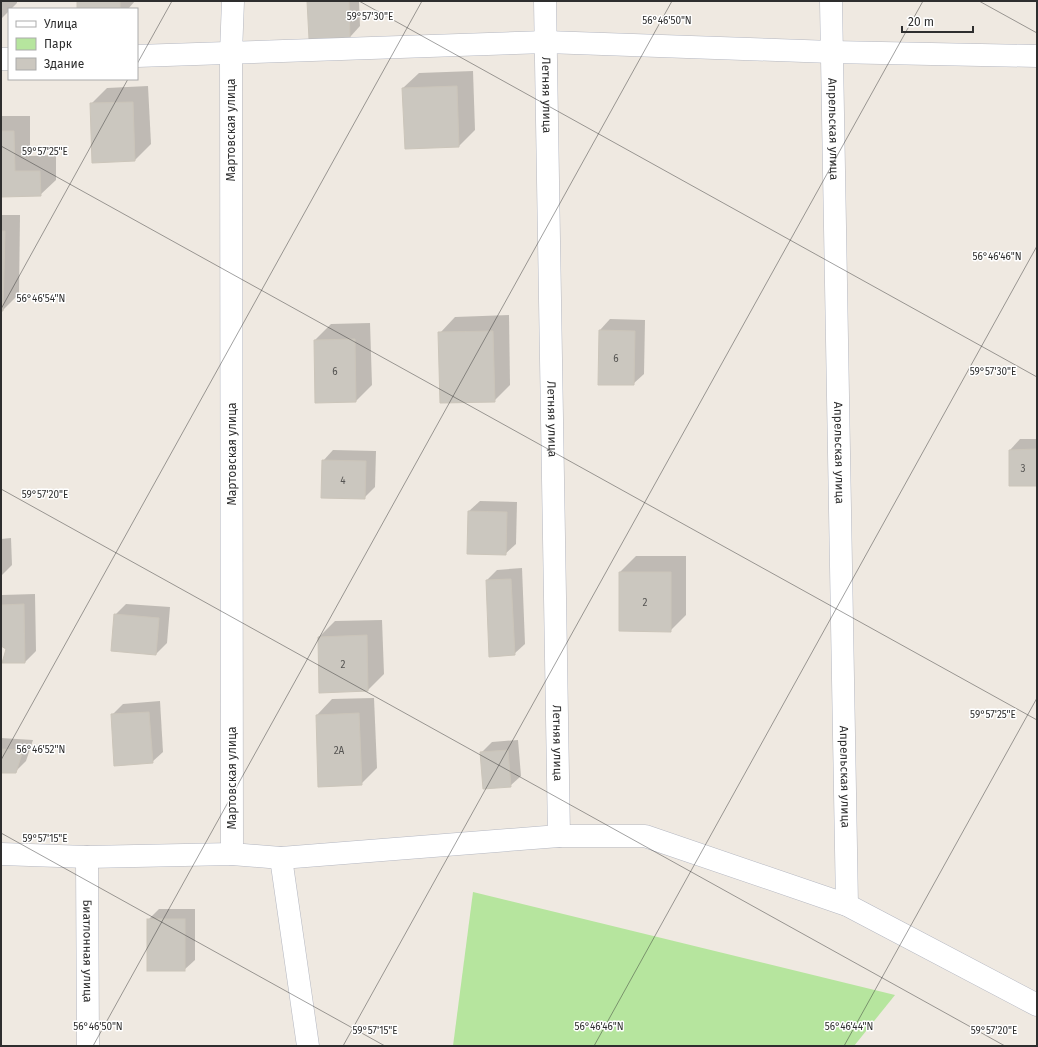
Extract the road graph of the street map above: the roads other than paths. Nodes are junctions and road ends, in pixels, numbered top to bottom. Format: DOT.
graph roads {
  1 [pos="232,1"];
  2 [pos="545,1"];
  3 [pos="831,1"];
  4 [pos="546,42"];
  5 [pos="832,52"];
  6 [pos="231,53"];
  7 [pos="138,56"];
  8 [pos="1037,56"];
  9 [pos="559,836"];
  10 [pos="1,854"];
  11 [pos="232,854"];
  12 [pos="87,857"];
  13 [pos="281,858"];
  14 [pos="847,905"];
  15 [pos="1037,1006"];
  16 [pos="88,1046"];
  17 [pos="308,1046"];
  1 -- 6 [label="street, Мартовская улица"];
  2 -- 4 [label="street, Летняя улица"];
  3 -- 5 [label="street, Апрельская улица"];
  4 -- 5 [label="street"];
  4 -- 6 [label="street"];
  4 -- 9 [label="street, Летняя улица"];
  5 -- 8 [label="street"];
  5 -- 14 [label="street, Апрельская улица"];
  6 -- 7 [label="street"];
  6 -- 11 [label="street, Мартовская улица"];
  9 -- 13 [label="street"];
  9 -- 14 [label="street"];
  10 -- 12 [label="street"];
  11 -- 12 [label="street"];
  11 -- 13 [label="street"];
  12 -- 16 [label="street, Биатлонная улица"];
  13 -- 17 [label="street"];
  14 -- 15 [label="street"];
}
